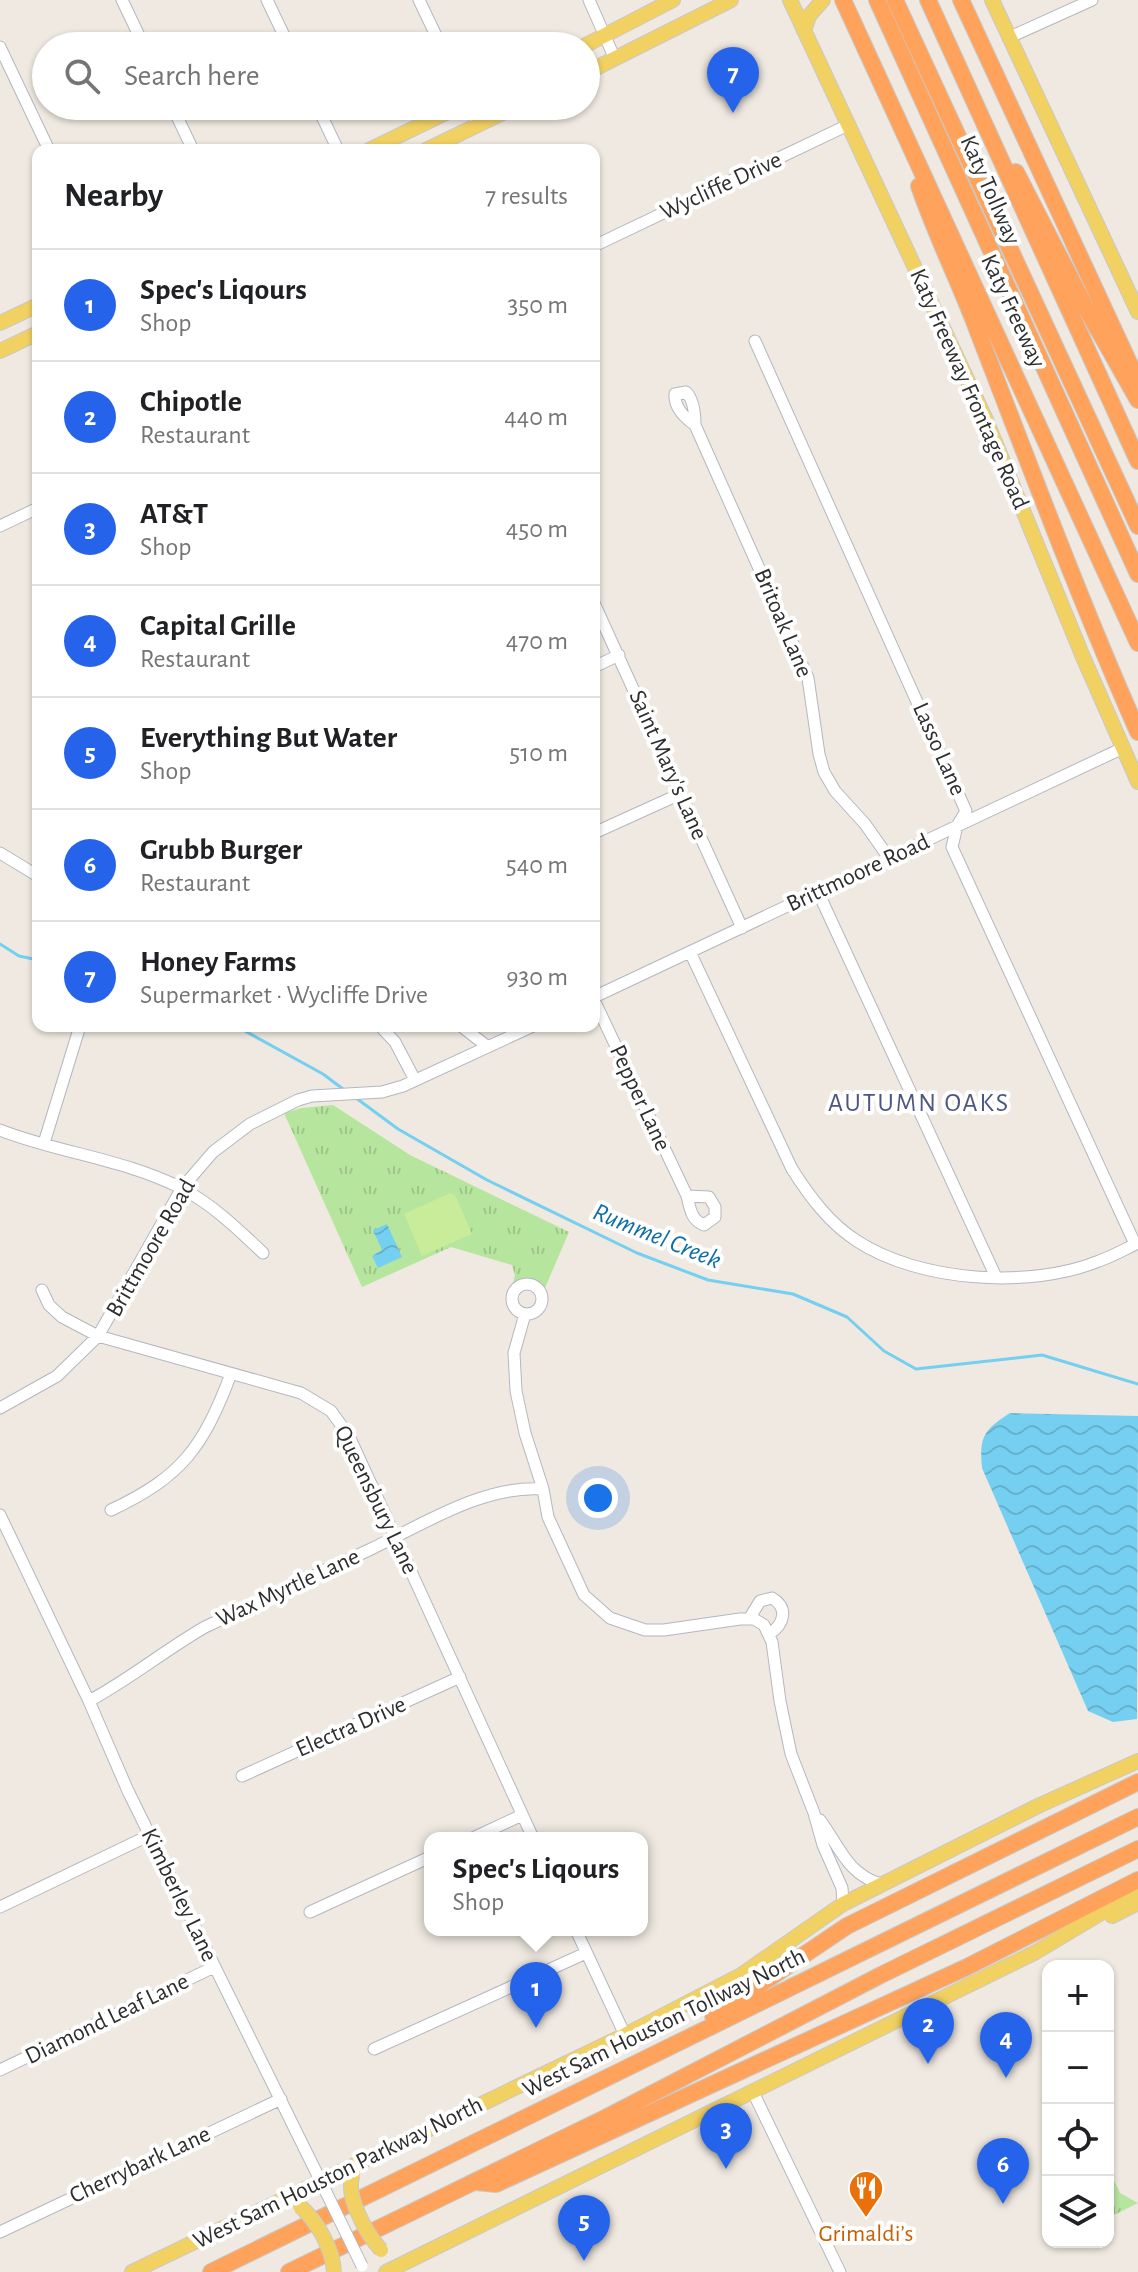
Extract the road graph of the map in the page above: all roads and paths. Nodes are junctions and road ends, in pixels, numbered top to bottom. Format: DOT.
graph roads {
  1 [pos="122,0"];
  2 [pos="267,0"];
  3 [pos="419,0"];
  4 [pos="589,0"];
  5 [pos="673,0"];
  6 [pos="731,0"];
  7 [pos="790,0"];
  8 [pos="823,0"];
  9 [pos="843,0"];
  10 [pos="928,0"];
  11 [pos="961,0"];
  12 [pos="992,0"];
  13 [pos="1092,0"];
  14 [pos="884,1"];
  15 [pos="804,31"];
  16 [pos="137,32"];
  17 [pos="282,32"];
  18 [pos="434,32"];
  19 [pos="605,36"];
  20 [pos="1010,37"];
  21 [pos="600,38"];
  22 [pos="0,47"];
  23 [pos="615,59"];
  24 [pos="600,66"];
  25 [pos="963,78"];
  26 [pos="887,94"];
  27 [pos="32,114"];
  28 [pos="35,120"];
  29 [pos="179,120"];
  30 [pos="324,120"];
  31 [pos="431,120"];
  32 [pos="476,120"];
  33 [pos="488,120"];
  34 [pos="478,125"];
  35 [pos="848,125"];
  36 [pos="46,144"];
  37 [pos="190,144"];
  38 [pos="335,144"];
  39 [pos="381,144"];
  40 [pos="438,144"];
  41 [pos="600,243"];
  42 [pos="32,308"];
  43 [pos="1138,312"];
  44 [pos="0,323"];
  45 [pos="32,336"];
  46 [pos="755,341"];
  47 [pos="0,351"];
  48 [pos="1138,382"];
  49 [pos="1138,400"];
  50 [pos="695,425"];
  51 [pos="1138,461"];
  52 [pos="32,511"];
  53 [pos="0,526"];
  54 [pos="1138,526"];
  55 [pos="1138,574"];
  56 [pos="600,615"];
  57 [pos="1138,643"];
  58 [pos="619,655"];
  59 [pos="600,664"];
  60 [pos="1138,732"];
  61 [pos="1123,748"];
  62 [pos="1138,782"];
  63 [pos="680,794"];
  64 [pos="957,826"];
  65 [pos="600,830"];
  66 [pos="0,853"];
  67 [pos="889,858"];
  68 [pos="32,872"];
  69 [pos="818,892"];
  70 [pos="742,928"];
  71 [pos="690,952"];
  72 [pos="600,995"];
  73 [pos="600,1011"];
  74 [pos="78,1032"];
  75 [pos="386,1032"];
  76 [pos="469,1032"];
  77 [pos="520,1032"];
  78 [pos="488,1047"];
  79 [pos="415,1080"];
  80 [pos="0,1130"];
  81 [pos="44,1143"];
  82 [pos="182,1188"];
  83 [pos="687,1196"];
  84 [pos="1137,1244"];
  85 [pos="263,1253"];
  86 [pos="996,1277"];
  87 [pos="42,1290"];
  88 [pos="525,1314"];
  89 [pos="98,1336"];
  90 [pos="231,1374"];
  91 [pos="0,1408"];
  92 [pos="543,1489"];
  93 [pos="111,1510"];
  94 [pos="0,1515"];
  95 [pos="396,1537"];
  96 [pos="749,1619"];
  97 [pos="769,1634"];
  98 [pos="460,1677"];
  99 [pos="89,1701"];
  100 [pos="1138,1750"];
  101 [pos="1138,1761"];
  102 [pos="242,1776"];
  103 [pos="1138,1782"];
  104 [pos="1040,1805"];
  105 [pos="814,1813"];
  106 [pos="522,1815"];
  107 [pos="1138,1817"];
  108 [pos="486,1832"];
  109 [pos="530,1832"];
  110 [pos="150,1835"];
  111 [pos="1138,1849"];
  112 [pos="424,1860"];
  113 [pos="1138,1880"];
  114 [pos="881,1884"];
  115 [pos="1138,1891"];
  116 [pos="1138,1903"];
  117 [pos="843,1904"];
  118 [pos="0,1907"];
  119 [pos="310,1912"];
  120 [pos="579,1936"];
  121 [pos="1036,1952"];
  122 [pos="586,1953"];
  123 [pos="214,1967"];
  124 [pos="625,2035"];
  125 [pos="374,2049"];
  126 [pos="0,2070"];
  127 [pos="579,2091"];
  128 [pos="753,2092"];
  129 [pos="281,2099"];
  130 [pos="364,2161"];
  131 [pos="475,2182"];
  132 [pos="324,2188"];
  133 [pos="280,2202"];
  134 [pos="0,2232"];
  135 [pos="408,2260"];
  136 [pos="363,2269"];
  137 [pos="132,2272"];
  138 [pos="211,2272"];
  139 [pos="289,2272"];
  140 [pos="334,2272"];
  141 [pos="386,2272"];
  142 [pos="840,2272"];
  1 -- 16 [label="street"];
  2 -- 17 [label="street"];
  3 -- 18 [label="street"];
  4 -- 19 [label="street"];
  5 -- 19 [label="main road"];
  6 -- 23 [label="main road"];
  7 -- 15 [label="main road, Katy Freeway Frontage Road"];
  8 -- 15 [label="main road"];
  9 -- 26 [label="highway, Katy Freeway"];
  10 -- 25 [label="highway"];
  11 -- 48 [label="highway"];
  12 -- 20 [label="main road"];
  13 -- 20 [label="street"];
  14 -- 54 [label="highway, Katy Tollway"];
  14 -- 55 [label="highway, Katy Tollway"];
  15 -- 35 [label="main road, Katy Freeway Frontage Road"];
  19 -- 21 [label="main road"];
  19 -- 23 [label="street"];
  20 -- 43 [label="main road"];
  22 -- 27 [label="street"];
  23 -- 24 [label="main road"];
  25 -- 49 [label="highway"];
  25 -- 51 [label="highway"];
  26 -- 57 [label="highway, Katy Freeway"];
  26 -- 60 [label="highway"];
  28 -- 36 [label="street"];
  29 -- 37 [label="street"];
  30 -- 38 [label="street"];
  31 -- 39 [label="main road"];
  32 -- 34 [label="street"];
  33 -- 34 [label="main road"];
  34 -- 40 [label="main road"];
  35 -- 41 [label="street, Wycliffe Drive"];
  35 -- 61 [label="main road, Katy Freeway Frontage Road"];
  42 -- 44 [label="main road"];
  45 -- 47 [label="main road"];
  46 -- 64 [label="street, Lasso Lane"];
  50 -- 67 [label="street, Britoak Lane"];
  52 -- 53 [label="street"];
  56 -- 58 [label="street, Saint Mary's Lane"];
  58 -- 59 [label="street"];
  58 -- 63 [label="street, Saint Mary's Lane"];
  61 -- 62 [label="main road, Katy Freeway Frontage Road"];
  61 -- 64 [label="street, Brittmoore Road"];
  63 -- 65 [label="street"];
  63 -- 70 [label="street, Saint Mary's Lane"];
  64 -- 67 [label="street, Brittmoore Road"];
  64 -- 84 [label="street, Lasso Lane"];
  66 -- 68 [label="street"];
  67 -- 69 [label="street, Brittmoore Road"];
  69 -- 70 [label="street, Brittmoore Road"];
  69 -- 86 [label="street"];
  70 -- 71 [label="street, Brittmoore Road"];
  71 -- 72 [label="street, Brittmoore Road"];
  71 -- 86 [label="street"];
  73 -- 83 [label="street, Pepper Lane"];
  74 -- 81 [label="street"];
  75 -- 79 [label="street"];
  76 -- 78 [label="street"];
  77 -- 78 [label="street, Brittmoore Road"];
  78 -- 79 [label="street, Brittmoore Road"];
  79 -- 82 [label="street, Brittmoore Road"];
  80 -- 81 [label="street"];
  81 -- 82 [label="street"];
  82 -- 85 [label="street"];
  82 -- 89 [label="street, Brittmoore Road"];
  84 -- 86 [label="street"];
  87 -- 89 [label="street, Queensbury Lane"];
  88 -- 92 [label="street"];
  89 -- 90 [label="street, Queensbury Lane"];
  89 -- 91 [label="street, Brittmoore Road"];
  90 -- 93 [label="street"];
  90 -- 95 [label="street, Queensbury Lane"];
  92 -- 95 [label="street, Wax Myrtle Lane"];
  92 -- 96 [label="street"];
  94 -- 99 [label="street, Kimberley Lane"];
  95 -- 98 [label="street, Queensbury Lane"];
  95 -- 99 [label="street, Wax Myrtle Lane"];
  96 -- 97 [label="street"];
  96 -- 97 [label="street"];
  97 -- 105 [label="street"];
  98 -- 102 [label="street, Electra Drive"];
  98 -- 106 [label="street, Queensbury Lane"];
  99 -- 110 [label="street, Kimberley Lane"];
  100 -- 104 [label="main road"];
  101 -- 104 [label="main road, West Sam Houston Parkway North"];
  103 -- 127 [label="highway"];
  104 -- 114 [label="main road, West Sam Houston Parkway North"];
  105 -- 114 [label="street"];
  105 -- 117 [label="street"];
  106 -- 108 [label="street"];
  106 -- 109 [label="street, Queensbury Lane"];
  107 -- 127 [label="highway, West Sam Houston Tollway North"];
  110 -- 118 [label="street"];
  110 -- 123 [label="street, Kimberley Lane"];
  111 -- 131 [label="highway"];
  112 -- 119 [label="street"];
  113 -- 131 [label="highway"];
  114 -- 117 [label="main road, West Sam Houston Parkway North"];
  115 -- 121 [label="main road"];
  116 -- 121 [label="main road"];
  117 -- 124 [label="main road, West Sam Houston Parkway North"];
  120 -- 122 [label="street"];
  121 -- 128 [label="main road"];
  122 -- 124 [label="street"];
  122 -- 125 [label="street"];
  123 -- 126 [label="street, Diamond Leaf Lane"];
  123 -- 129 [label="street, Kimberley Lane"];
  124 -- 130 [label="main road, West Sam Houston Parkway North"];
  127 -- 138 [label="highway, West Sam Houston Tollway North"];
  128 -- 135 [label="main road"];
  128 -- 142 [label="street"];
  129 -- 132 [label="street, Kimberley Lane"];
  129 -- 134 [label="street, Cherrybark Lane"];
  130 -- 132 [label="main road, West Sam Houston Parkway North"];
  130 -- 135 [label="main road, bridge"];
  131 -- 139 [label="highway"];
  132 -- 133 [label="main road, West Sam Houston Parkway North"];
  132 -- 136 [label="street, Kimberley Lane, bridge"];
  133 -- 137 [label="main road, West Sam Houston Parkway North"];
  133 -- 140 [label="main road, bridge"];
  135 -- 141 [label="main road"];
}
